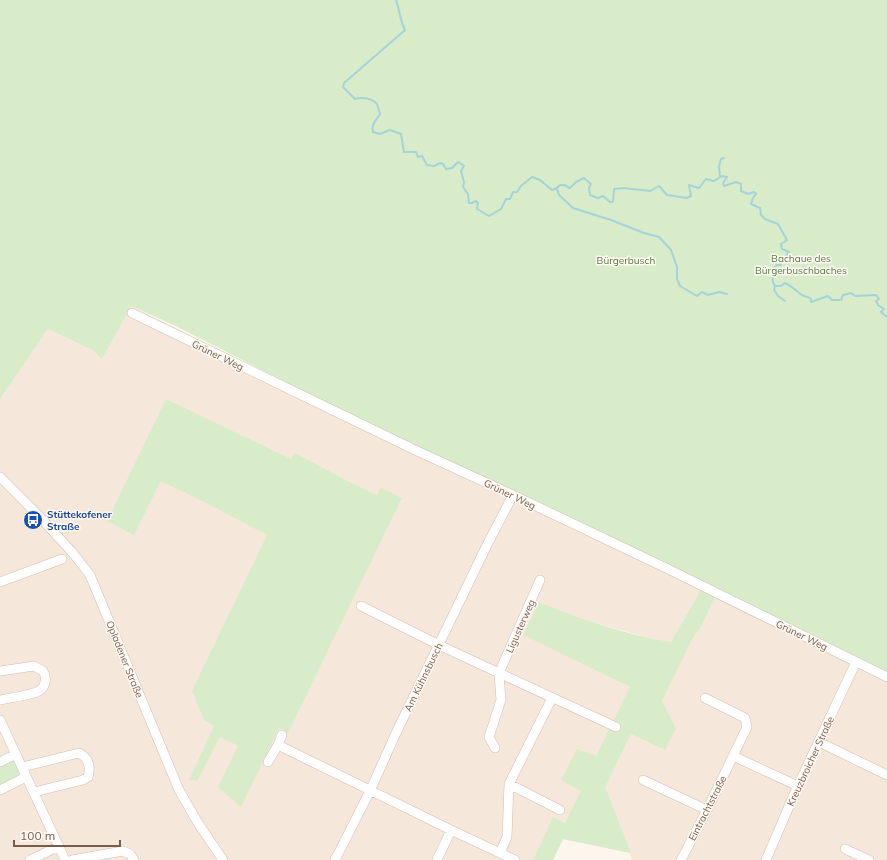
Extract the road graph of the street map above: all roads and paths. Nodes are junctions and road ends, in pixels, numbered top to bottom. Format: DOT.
graph roads {
  1 [pos="132,313"];
  2 [pos="0,477"];
  3 [pos="513,495"];
  4 [pos="62,559"];
  5 [pos="540,580"];
  6 [pos="0,582"];
  7 [pos="361,606"];
  8 [pos="439,645"];
  9 [pos="856,662"];
  10 [pos="0,671"];
  11 [pos="499,672"];
  12 [pos="887,677"];
  13 [pos="552,698"];
  14 [pos="706,698"];
  15 [pos="0,700"];
  16 [pos="0,720"];
  17 [pos="616,727"];
  18 [pos="282,735"];
  19 [pos="819,742"];
  20 [pos="278,745"];
  21 [pos="495,748"];
  22 [pos="16,754"];
  23 [pos="733,756"];
  24 [pos="0,762"];
  25 [pos="268,762"];
  26 [pos="22,767"];
  27 [pos="887,775"];
  28 [pos="26,777"];
  29 [pos="643,780"];
  30 [pos="509,784"];
  31 [pos="798,786"];
  32 [pos="0,790"];
  33 [pos="370,791"];
  34 [pos="34,793"];
  35 [pos="560,810"];
  36 [pos="707,810"];
  37 [pos="451,830"];
  38 [pos="59,846"];
  39 [pos="845,849"];
  40 [pos="500,853"];
  41 [pos="30,860"];
  42 [pos="65,860"];
  43 [pos="72,860"];
  44 [pos="134,860"];
  45 [pos="224,860"];
  46 [pos="335,860"];
  47 [pos="437,860"];
  48 [pos="515,860"];
  49 [pos="681,860"];
  50 [pos="766,860"];
  51 [pos="869,860"];
  1 -- 3 [label="street, Grüner Weg"];
  2 -- 45 [label="street, Opladener Straße"];
  3 -- 8 [label="street, Am Kühnsbusch"];
  3 -- 9 [label="street, Grüner Weg"];
  4 -- 6 [label="street"];
  5 -- 11 [label="street, Ligusterweg"];
  7 -- 8 [label="street"];
  8 -- 11 [label="street"];
  8 -- 33 [label="street, Am Kühnsbusch"];
  9 -- 12 [label="street, Grüner Weg"];
  9 -- 19 [label="street, Kreuzbroicher Straße"];
  10 -- 15 [label="street"];
  11 -- 13 [label="street"];
  11 -- 21 [label="street, Ligusterweg"];
  13 -- 17 [label="street"];
  13 -- 30 [label="street"];
  14 -- 23 [label="street, Eintrachtstraße"];
  16 -- 22 [label="street"];
  18 -- 20 [label="street"];
  19 -- 27 [label="street"];
  19 -- 31 [label="street, Kreuzbroicher Straße"];
  20 -- 25 [label="street"];
  20 -- 33 [label="street"];
  22 -- 24 [label="street"];
  22 -- 26 [label="street"];
  23 -- 31 [label="street"];
  23 -- 36 [label="street, Eintrachtstraße"];
  26 -- 28 [label="street"];
  26 -- 34 [label="street"];
  28 -- 32 [label="street"];
  28 -- 34 [label="street"];
  29 -- 36 [label="street"];
  30 -- 35 [label="street"];
  30 -- 40 [label="street"];
  31 -- 50 [label="street, Kreuzbroicher Straße"];
  33 -- 37 [label="street"];
  33 -- 46 [label="street, Am Kühnsbusch"];
  34 -- 38 [label="street"];
  36 -- 49 [label="street, Eintrachtstraße"];
  37 -- 40 [label="street"];
  37 -- 47 [label="street"];
  38 -- 41 [label="street"];
  38 -- 42 [label="street"];
  39 -- 51 [label="street"];
  40 -- 48 [label="street"];
  43 -- 44 [label="street"];
}
